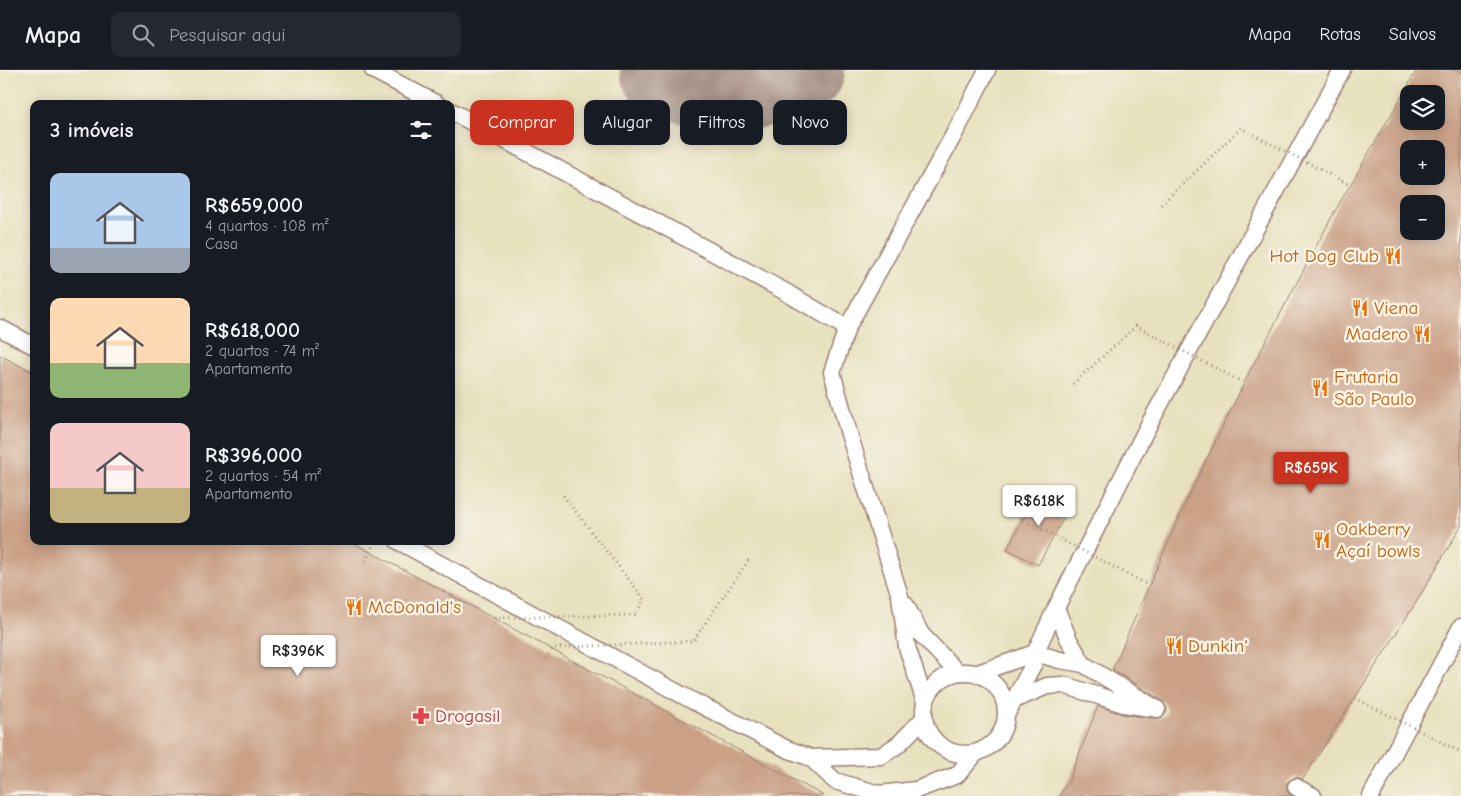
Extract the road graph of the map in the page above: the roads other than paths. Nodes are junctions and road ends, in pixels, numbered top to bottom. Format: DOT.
graph roads {
  1 [pos="373,70"];
  2 [pos="987,70"];
  3 [pos="1342,70"];
  4 [pos="429,100"];
  5 [pos="455,113"];
  6 [pos="0,328"];
  7 [pos="847,328"];
  8 [pos="30,344"];
  9 [pos="405,545"];
  10 [pos="900,596"];
  11 [pos="1056,608"];
  12 [pos="1461,627"];
  13 [pos="1035,653"];
  14 [pos="1083,664"];
  15 [pos="958,672"];
  16 [pos="978,673"];
  17 [pos="1014,700"];
  18 [pos="925,710"];
  19 [pos="1006,715"];
  20 [pos="977,752"];
  21 [pos="811,758"];
  22 [pos="1296,787"];
  23 [pos="1313,796"];
  24 [pos="1371,796"];
  1 -- 4 [label="lane"];
  2 -- 7 [label="lane"];
  3 -- 11 [label="lane"];
  5 -- 7 [label="lane"];
  6 -- 8 [label="lane"];
  7 -- 10 [label="lane"];
  9 -- 21 [label="lane"];
  10 -- 15 [label="lane"];
  10 -- 18 [label="lane"];
  11 -- 13 [label="lane"];
  11 -- 14 [label="lane"];
  12 -- 24 [label="lane"];
  13 -- 14 [label="lane"];
  13 -- 16 [label="lane"];
  13 -- 17 [label="lane"];
  14 -- 17 [label="lane"];
  15 -- 16 [label="lane"];
  15 -- 18 [label="lane"];
  16 -- 19 [label="lane"];
  17 -- 19 [label="lane"];
  18 -- 20 [label="lane"];
  18 -- 21 [label="lane"];
  19 -- 20 [label="lane"];
  20 -- 21 [label="lane"];
  22 -- 23 [label="lane"];
}
